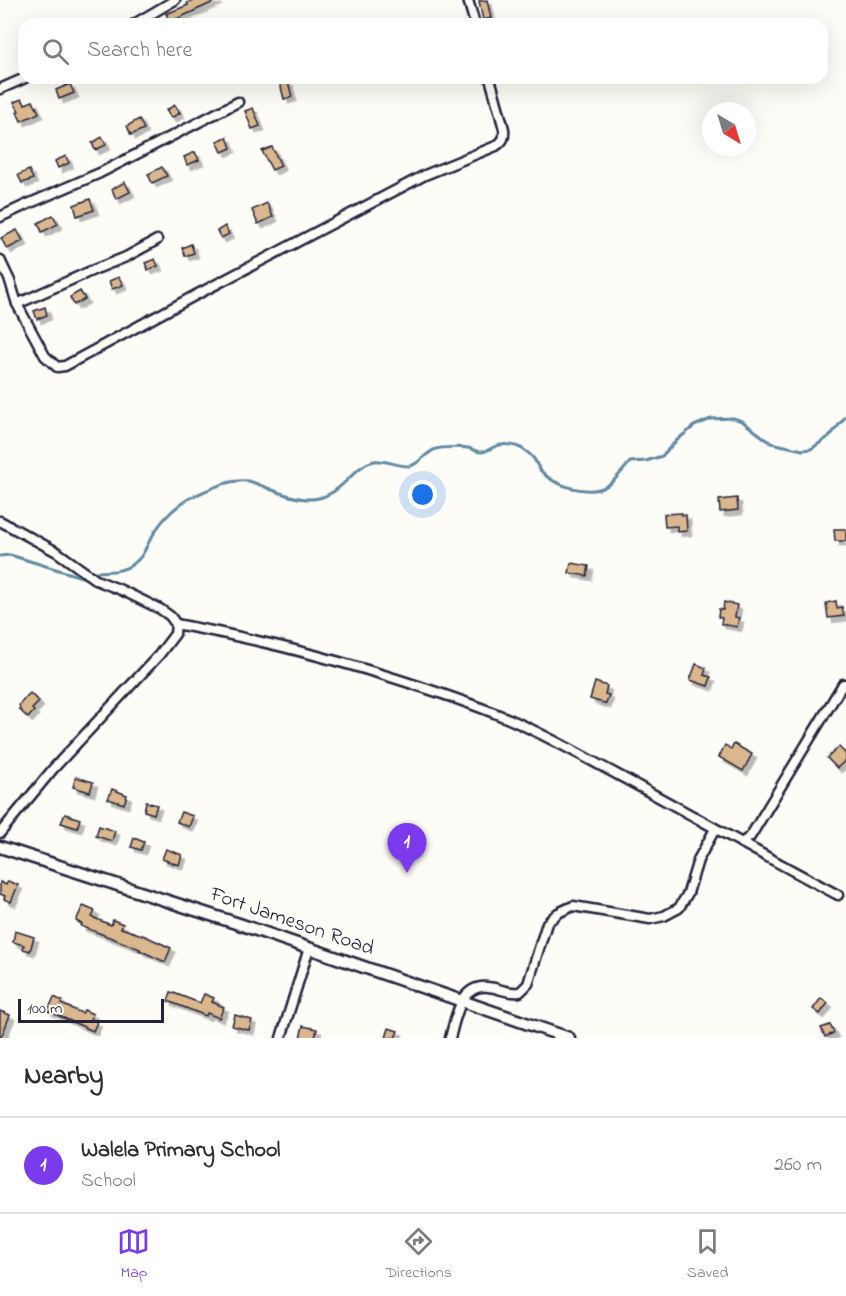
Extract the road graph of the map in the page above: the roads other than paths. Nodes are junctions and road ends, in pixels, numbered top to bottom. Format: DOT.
graph roads {
  1 [pos="175,0"];
  2 [pos="468,0"];
  3 [pos="144,18"];
  4 [pos="473,18"];
  5 [pos="18,81"];
  6 [pos="492,84"];
  7 [pos="0,89"];
  8 [pos="238,102"];
  9 [pos="0,218"];
  10 [pos="157,240"];
  11 [pos="0,260"];
  12 [pos="17,304"];
  13 [pos="0,521"];
  14 [pos="176,624"];
  15 [pos="846,684"];
  16 [pos="715,829"];
  17 [pos="0,833"];
  18 [pos="741,843"];
  19 [pos="0,847"];
  20 [pos="838,895"];
  21 [pos="309,948"];
  22 [pos="461,1001"];
  23 [pos="281,1038"];
  24 [pos="450,1038"];
  25 [pos="569,1038"];
  1 -- 3 [label="street"];
  2 -- 4 [label="street"];
  5 -- 7 [label="street"];
  6 -- 12 [label="street"];
  8 -- 9 [label="street"];
  10 -- 12 [label="street"];
  11 -- 12 [label="street"];
  13 -- 14 [label="street"];
  14 -- 16 [label="street"];
  14 -- 17 [label="street"];
  15 -- 18 [label="street"];
  16 -- 18 [label="street"];
  16 -- 22 [label="street"];
  18 -- 20 [label="street"];
  19 -- 21 [label="street, Fort Jameson Road"];
  21 -- 22 [label="street, Fort Jameson Road"];
  21 -- 23 [label="street"];
  22 -- 24 [label="street"];
  22 -- 25 [label="street, Fort Jameson Road"];
}
